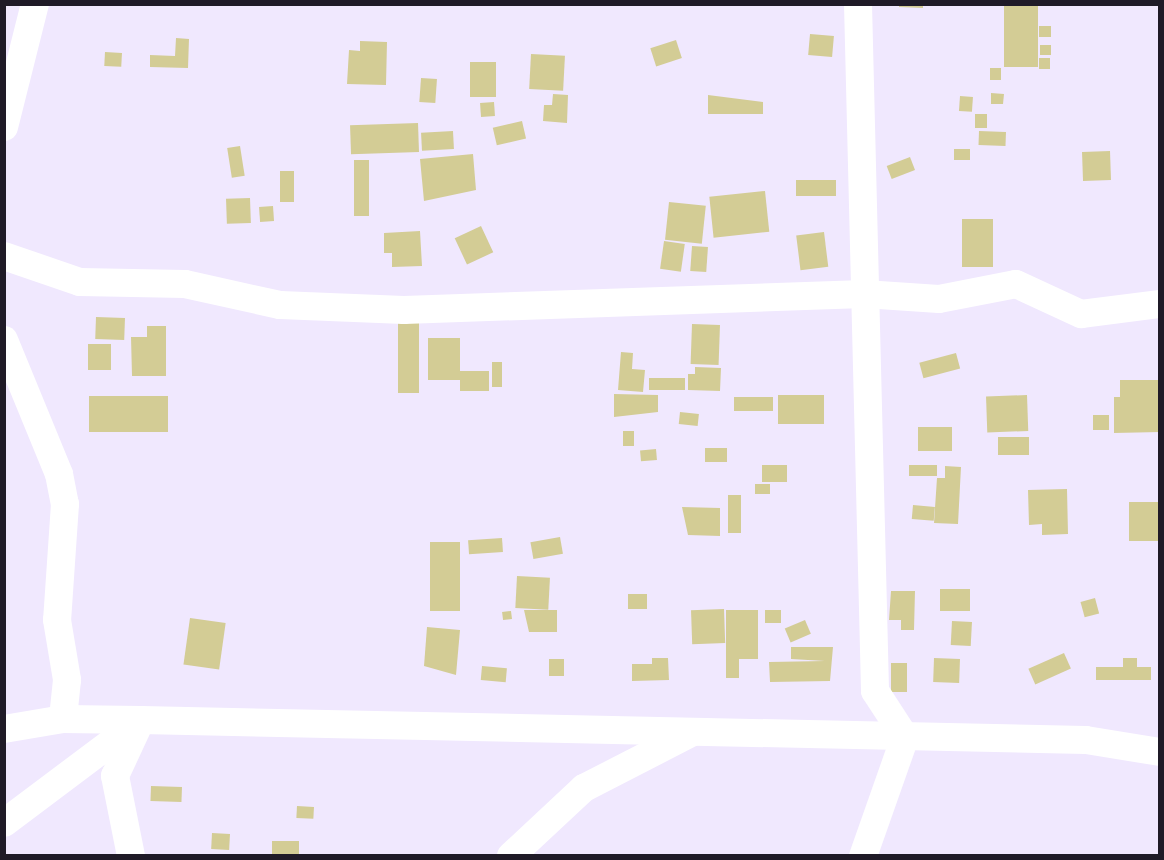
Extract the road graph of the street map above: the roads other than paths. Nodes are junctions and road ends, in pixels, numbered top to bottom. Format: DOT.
graph roads {
  1 [pos="35,4"];
  2 [pos="858,4"];
  3 [pos="4,127"];
  4 [pos="4,256"];
  5 [pos="864,294"];
  6 [pos="1160,303"];
  7 [pos="4,339"];
  8 [pos="63,719"];
  9 [pos="141,720"];
  10 [pos="4,729"];
  11 [pos="692,733"];
  12 [pos="905,736"];
  13 [pos="1160,752"];
  14 [pos="4,823"];
  15 [pos="130,855"];
  16 [pos="511,855"];
  17 [pos="863,855"];
  1 -- 3 [label="street"];
  2 -- 5 [label="street"];
  4 -- 5 [label="street"];
  5 -- 6 [label="street"];
  5 -- 12 [label="street"];
  7 -- 8 [label="street"];
  8 -- 9 [label="street"];
  8 -- 10 [label="street"];
  9 -- 11 [label="street"];
  9 -- 14 [label="street"];
  9 -- 15 [label="street"];
  11 -- 12 [label="street"];
  11 -- 16 [label="street"];
  12 -- 13 [label="street"];
  12 -- 17 [label="street"];
}
